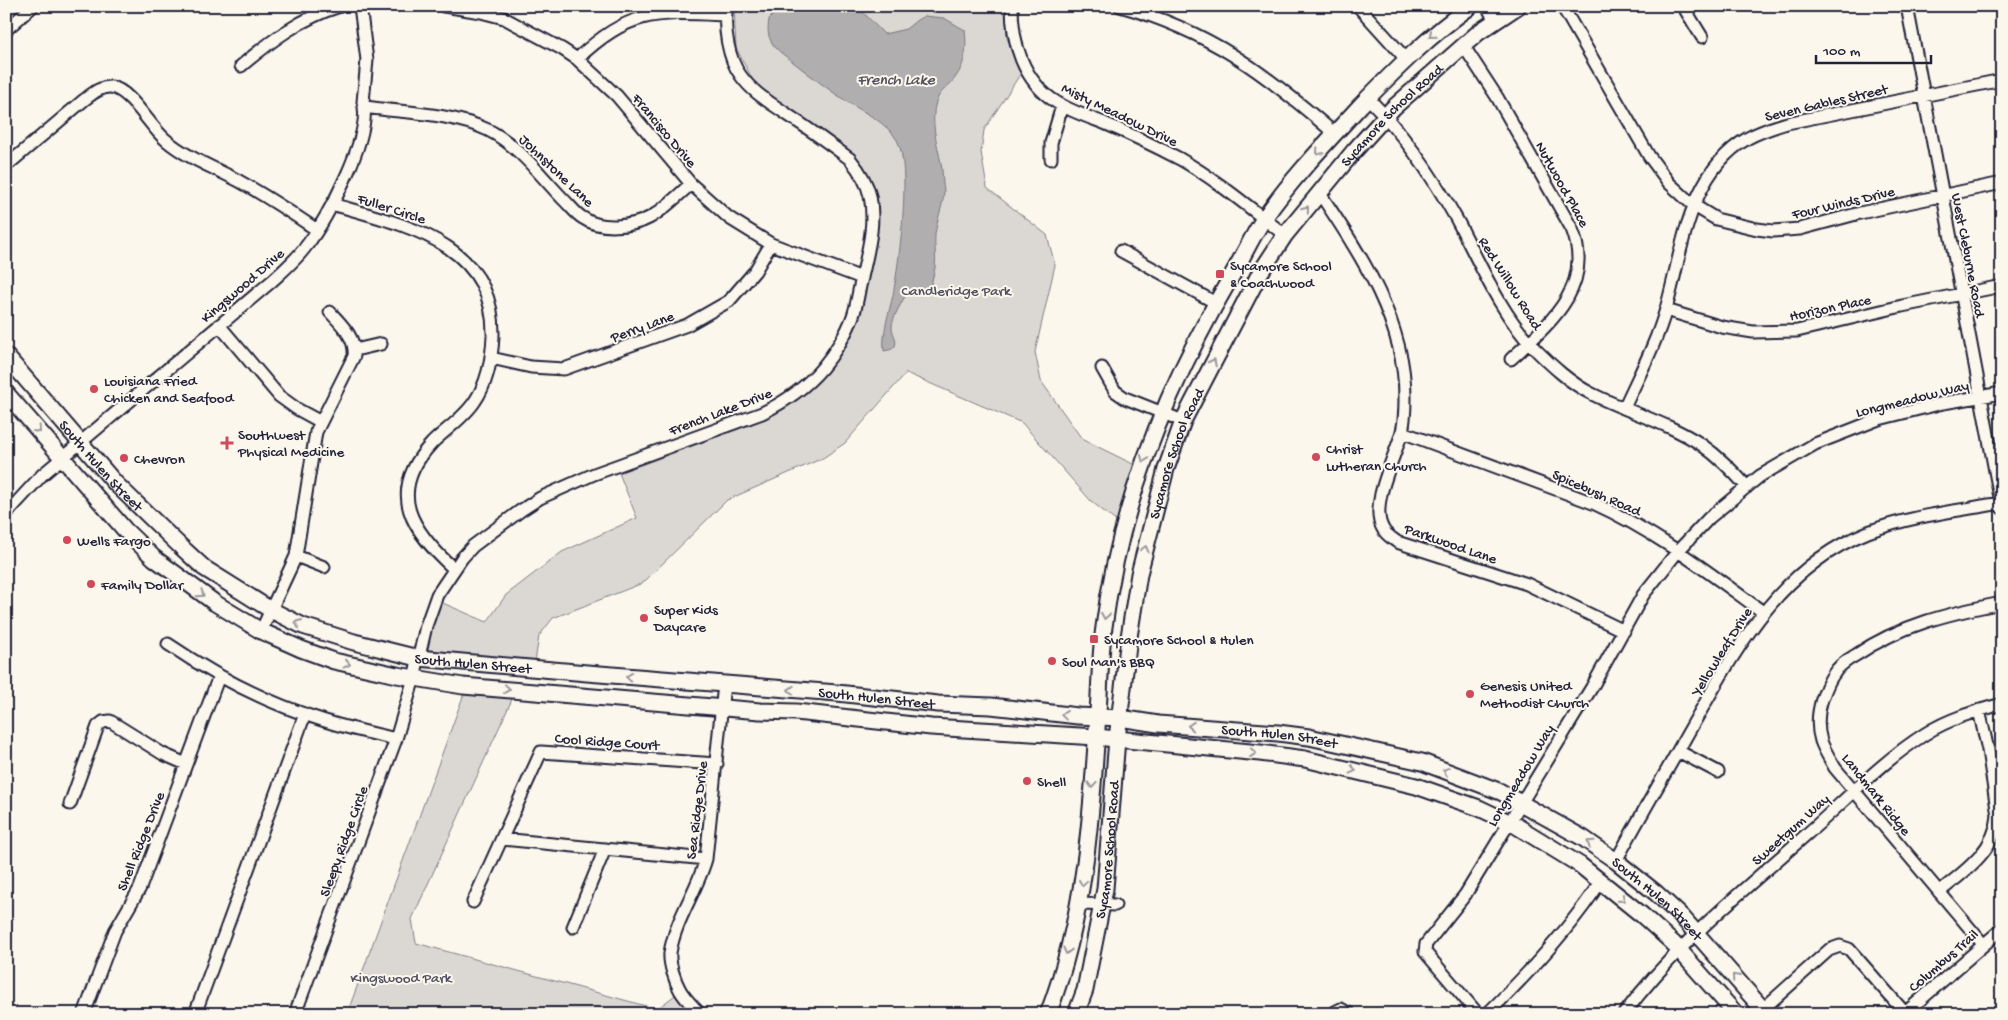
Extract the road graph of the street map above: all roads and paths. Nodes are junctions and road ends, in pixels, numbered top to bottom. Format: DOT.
graph roads {
  1 [pos="33,6"];
  2 [pos="340,6"];
  3 [pos="360,6"];
  4 [pos="444,6"];
  5 [pos="1012,6"];
  6 [pos="1120,6"];
  7 [pos="1358,6"];
  8 [pos="1471,6"];
  9 [pos="1487,6"];
  10 [pos="1518,6"];
  11 [pos="1562,6"];
  12 [pos="1683,6"];
  13 [pos="1907,6"];
  14 [pos="726,10"];
  15 [pos="1495,21"];
  16 [pos="6,30"];
  17 [pos="1702,37"];
  18 [pos="1463,45"];
  19 [pos="577,59"];
  20 [pos="1406,59"];
  21 [pos="241,66"];
  22 [pos="2002,80"];
  23 [pos="1924,96"];
  24 [pos="1368,98"];
  25 [pos="1062,106"];
  26 [pos="365,108"];
  27 [pos="1386,116"];
  28 [pos="1334,134"];
  29 [pos="1051,159"];
  30 [pos="6,166"];
  31 [pos="2002,183"];
  32 [pos="690,184"];
  33 [pos="1319,192"];
  34 [pos="1943,196"];
  35 [pos="332,204"];
  36 [pos="1693,205"];
  37 [pos="1264,219"];
  38 [pos="317,230"];
  39 [pos="1284,235"];
  40 [pos="771,244"];
  41 [pos="1121,250"];
  42 [pos="862,278"];
  43 [pos="2002,286"];
  44 [pos="1962,294"];
  45 [pos="1216,303"];
  46 [pos="1666,310"];
  47 [pos="330,312"];
  48 [pos="219,325"];
  49 [pos="1530,342"];
  50 [pos="381,344"];
  51 [pos="355,350"];
  52 [pos="6,356"];
  53 [pos="491,358"];
  54 [pos="1511,359"];
  55 [pos="1102,368"];
  56 [pos="6,393"];
  57 [pos="2002,393"];
  58 [pos="1980,397"];
  59 [pos="1624,408"];
  60 [pos="1162,414"];
  61 [pos="1183,421"];
  62 [pos="320,422"];
  63 [pos="1402,432"];
  64 [pos="80,442"];
  65 [pos="62,457"];
  66 [pos="1747,487"];
  67 [pos="2001,506"];
  68 [pos="6,514"];
  69 [pos="178,544"];
  70 [pos="1678,551"];
  71 [pos="296,556"];
  72 [pos="162,565"];
  73 [pos="324,567"];
  74 [pos="1113,568"];
  75 [pos="454,569"];
  76 [pos="1140,574"];
  77 [pos="2002,603"];
  78 [pos="271,610"];
  79 [pos="1763,612"];
  80 [pos="261,631"];
  81 [pos="1624,631"];
  82 [pos="168,644"];
  83 [pos="418,658"];
  84 [pos="533,668"];
  85 [pos="219,676"];
  86 [pos="414,678"];
  87 [pos="724,684"];
  88 [pos="530,692"];
  89 [pos="837,693"];
  90 [pos="2002,704"];
  91 [pos="965,705"];
  92 [pos="722,707"];
  93 [pos="1979,710"];
  94 [pos="305,714"];
  95 [pos="832,716"];
  96 [pos="1098,717"];
  97 [pos="1120,718"];
  98 [pos="964,730"];
  99 [pos="1096,737"];
  100 [pos="1309,737"];
  101 [pos="396,739"];
  102 [pos="1118,739"];
  103 [pos="1678,751"];
  104 [pos="1305,759"];
  105 [pos="186,764"];
  106 [pos="717,764"];
  107 [pos="1718,772"];
  108 [pos="1853,792"];
  109 [pos="1522,803"];
  110 [pos="70,804"];
  111 [pos="1509,822"];
  112 [pos="502,839"];
  113 [pos="604,849"];
  114 [pos="706,859"];
  115 [pos="1616,861"];
  116 [pos="1601,881"];
  117 [pos="1939,892"];
  118 [pos="473,902"];
  119 [pos="1079,904"];
  120 [pos="1109,905"];
  121 [pos="573,927"];
  122 [pos="2002,929"];
  123 [pos="1696,933"];
  124 [pos="1983,944"];
  125 [pos="1680,950"];
  126 [pos="1082,1008"];
  127 [pos="1765,1011"];
  128 [pos="1904,1013"];
  129 [pos="84,1014"];
  130 [pos="194,1014"];
  131 [pos="295,1014"];
  132 [pos="700,1014"];
  133 [pos="1048,1014"];
  134 [pos="1332,1014"];
  135 [pos="1350,1014"];
  136 [pos="1478,1014"];
  137 [pos="1487,1014"];
  138 [pos="1624,1014"];
  139 [pos="1736,1014"];
  1 -- 16 [label="street"];
  2 -- 21 [label="street"];
  3 -- 26 [label="street, Kingswood Drive"];
  4 -- 19 [label="street, Francisco Drive"];
  5 -- 25 [label="street, Misty Meadow Drive"];
  6 -- 28 [label="street"];
  7 -- 20 [label="street"];
  8 -- 20 [label="main road, Sycamore School Road, one-way"];
  9 -- 15 [label="street"];
  10 -- 15 [label="main road, Sycamore School Road"];
  11 -- 36 [label="street, Four Winds Drive"];
  12 -- 17 [label="street"];
  13 -- 23 [label="street, West Cleburne Road"];
  14 -- 19 [label="street"];
  14 -- 42 [label="street, French Lake Drive"];
  15 -- 18 [label="main road, Sycamore School Road"];
  18 -- 27 [label="main road, Sycamore School Road"];
  18 -- 49 [label="street, Nutwood Place"];
  19 -- 32 [label="street, Francisco Drive"];
  20 -- 24 [label="main road, Sycamore School Road"];
  22 -- 23 [label="street, Seven Gables Street"];
  23 -- 34 [label="street, West Cleburne Road"];
  23 -- 36 [label="street, Seven Gables Street"];
  24 -- 27 [label="street, Red Willow Road"];
  24 -- 28 [label="main road, Sycamore School Road"];
  25 -- 29 [label="street"];
  25 -- 37 [label="street, Misty Meadow Drive"];
  26 -- 32 [label="street, Johnstone Lane"];
  26 -- 35 [label="street, Kingswood Drive"];
  27 -- 33 [label="main road, Sycamore School Road"];
  27 -- 49 [label="street, Red Willow Road"];
  28 -- 37 [label="main road, Sycamore School Road, one-way"];
  30 -- 38 [label="street"];
  31 -- 34 [label="street, Four Winds Drive"];
  32 -- 40 [label="street, Francisco Drive"];
  39 -- 33 [label="main road, Sycamore School Road, one-way"];
  33 -- 63 [label="street, Parkwood Lane"];
  34 -- 36 [label="street, Four Winds Drive"];
  34 -- 44 [label="street, West Cleburne Road"];
  35 -- 38 [label="street, Kingswood Drive"];
  35 -- 53 [label="street, Fuller Circle"];
  36 -- 46 [label="street, Seven Gables Street"];
  37 -- 39 [label="street, Misty Meadow Drive"];
  37 -- 45 [label="main road, Sycamore School Road"];
  38 -- 48 [label="street, Kingswood Drive"];
  61 -- 39 [label="main road, Sycamore School Road, one-way"];
  40 -- 42 [label="street, Francisco Drive"];
  40 -- 53 [label="street, Perry Lane"];
  41 -- 45 [label="street"];
  42 -- 75 [label="street, French Lake Drive"];
  43 -- 44 [label="street, Horizon Place"];
  44 -- 46 [label="street, Horizon Place"];
  44 -- 58 [label="street, West Cleburne Road"];
  45 -- 60 [label="main road, Sycamore School Road"];
  46 -- 59 [label="street, Seven Gables Street"];
  47 -- 51 [label="street"];
  48 -- 62 [label="street"];
  48 -- 64 [label="street, Kingswood Drive"];
  49 -- 54 [label="street, Nutwood Place"];
  49 -- 59 [label="street, Red Willow Road"];
  50 -- 51 [label="street"];
  51 -- 62 [label="street"];
  52 -- 64 [label="main road, South Hulen Street"];
  53 -- 75 [label="street, Fuller Circle"];
  55 -- 60 [label="street"];
  56 -- 65 [label="main road, South Hulen Street, one-way"];
  57 -- 58 [label="street, Longmeadow Way"];
  58 -- 66 [label="street, Longmeadow Way"];
  58 -- 67 [label="street, West Cleburne Road"];
  59 -- 66 [label="street, Red Willow Road"];
  60 -- 61 [label="street"];
  60 -- 74 [label="main road, Sycamore School Road, one-way"];
  76 -- 61 [label="main road, Sycamore School Road, one-way"];
  62 -- 71 [label="street"];
  63 -- 70 [label="street, Spicebush Road"];
  63 -- 81 [label="street, Parkwood Lane"];
  64 -- 65 [label="street, Kingswood Drive"];
  64 -- 69 [label="main road, South Hulen Street"];
  65 -- 68 [label="street, Kingswood Drive"];
  65 -- 72 [label="main road, South Hulen Street"];
  66 -- 70 [label="street, Longmeadow Way"];
  67 -- 79 [label="street, Yellowleaf Drive"];
  69 -- 72 [label="main road"];
  69 -- 78 [label="main road, South Hulen Street"];
  70 -- 79 [label="street, Spicebush Road"];
  70 -- 81 [label="street, Longmeadow Way"];
  71 -- 73 [label="street"];
  71 -- 78 [label="street"];
  72 -- 80 [label="main road, South Hulen Street, one-way"];
  74 -- 76 [label="main road"];
  74 -- 96 [label="main road, Sycamore School Road, one-way"];
  75 -- 83 [label="street, French Lake Drive"];
  76 -- 97 [label="main road, Sycamore School Road"];
  77 -- 108 [label="street, Landmark Ridge"];
  78 -- 80 [label="street"];
  83 -- 78 [label="main road, South Hulen Street, one-way"];
  79 -- 103 [label="street, Yellowleaf Drive"];
  80 -- 86 [label="main road, South Hulen Street, one-way"];
  81 -- 109 [label="street, Longmeadow Way"];
  82 -- 85 [label="street"];
  83 -- 84 [label="main road, South Hulen Street"];
  83 -- 86 [label="street, French Lake Drive"];
  87 -- 84 [label="main road, South Hulen Street, one-way"];
  84 -- 88 [label="main road"];
  85 -- 94 [label="street"];
  85 -- 105 [label="street, Shell Ridge Drive"];
  86 -- 88 [label="main road, South Hulen Street, one-way"];
  86 -- 101 [label="street, Sleepy Ridge Circle"];
  89 -- 87 [label="main road, South Hulen Street, one-way"];
  87 -- 92 [label="street, Sea Ridge Drive"];
  88 -- 92 [label="main road, South Hulen Street"];
  89 -- 91 [label="main road, South Hulen Street"];
  89 -- 95 [label="main road"];
  90 -- 93 [label="street, Sweetgum Way"];
  96 -- 91 [label="main road, South Hulen Street, one-way"];
  91 -- 98 [label="main road"];
  92 -- 95 [label="main road, South Hulen Street"];
  92 -- 106 [label="street, Sea Ridge Drive"];
  93 -- 108 [label="street, Sweetgum Way"];
  93 -- 117 [label="street"];
  94 -- 101 [label="street"];
  94 -- 130 [label="street"];
  95 -- 98 [label="main road, South Hulen Street"];
  96 -- 97 [label="main road, South Hulen Street"];
  96 -- 99 [label="main road, Sycamore School Road"];
  100 -- 97 [label="main road, South Hulen Street, one-way"];
  97 -- 102 [label="main road, Sycamore School Road"];
  98 -- 99 [label="main road, South Hulen Street"];
  99 -- 102 [label="main road, South Hulen Street"];
  99 -- 119 [label="main road, Sycamore School Road, one-way"];
  100 -- 104 [label="main road"];
  109 -- 100 [label="main road, South Hulen Street, one-way"];
  101 -- 131 [label="street, Sleepy Ridge Circle"];
  102 -- 104 [label="main road, South Hulen Street, one-way"];
  102 -- 120 [label="main road, Sycamore School Road"];
  103 -- 107 [label="street"];
  103 -- 115 [label="street, Yellowleaf Drive"];
  104 -- 111 [label="main road, South Hulen Street, one-way"];
  105 -- 110 [label="street"];
  105 -- 129 [label="street, Shell Ridge Drive"];
  106 -- 112 [label="street, Cool Ridge Court"];
  106 -- 114 [label="street, Sea Ridge Drive"];
  108 -- 117 [label="street, Landmark Ridge"];
  108 -- 123 [label="street, Sweetgum Way"];
  109 -- 111 [label="street, Longmeadow Way"];
  115 -- 109 [label="main road, South Hulen Street, one-way"];
  111 -- 116 [label="main road, South Hulen Street"];
  111 -- 136 [label="street, Longmeadow Way"];
  112 -- 113 [label="street"];
  112 -- 118 [label="street, Cool Ridge Court"];
  113 -- 114 [label="street"];
  113 -- 121 [label="street"];
  114 -- 132 [label="street, Sea Ridge Drive"];
  115 -- 123 [label="main road, South Hulen Street"];
  116 -- 125 [label="main road, South Hulen Street, one-way"];
  116 -- 137 [label="street"];
  117 -- 124 [label="street, Landmark Ridge"];
  119 -- 120 [label="street"];
  119 -- 133 [label="main road, Sycamore School Road, one-way"];
  120 -- 126 [label="main road, Sycamore School Road"];
  122 -- 124 [label="street, Columbus Trail"];
  123 -- 125 [label="street, Sweetgum Way"];
  127 -- 123 [label="main road, South Hulen Street, one-way"];
  124 -- 128 [label="street, Columbus Trail"];
  125 -- 138 [label="street, Sweetgum Way"];
  125 -- 139 [label="main road, South Hulen Street"];
  127 -- 128 [label="street"];
  134 -- 135 [label="street"];
}
